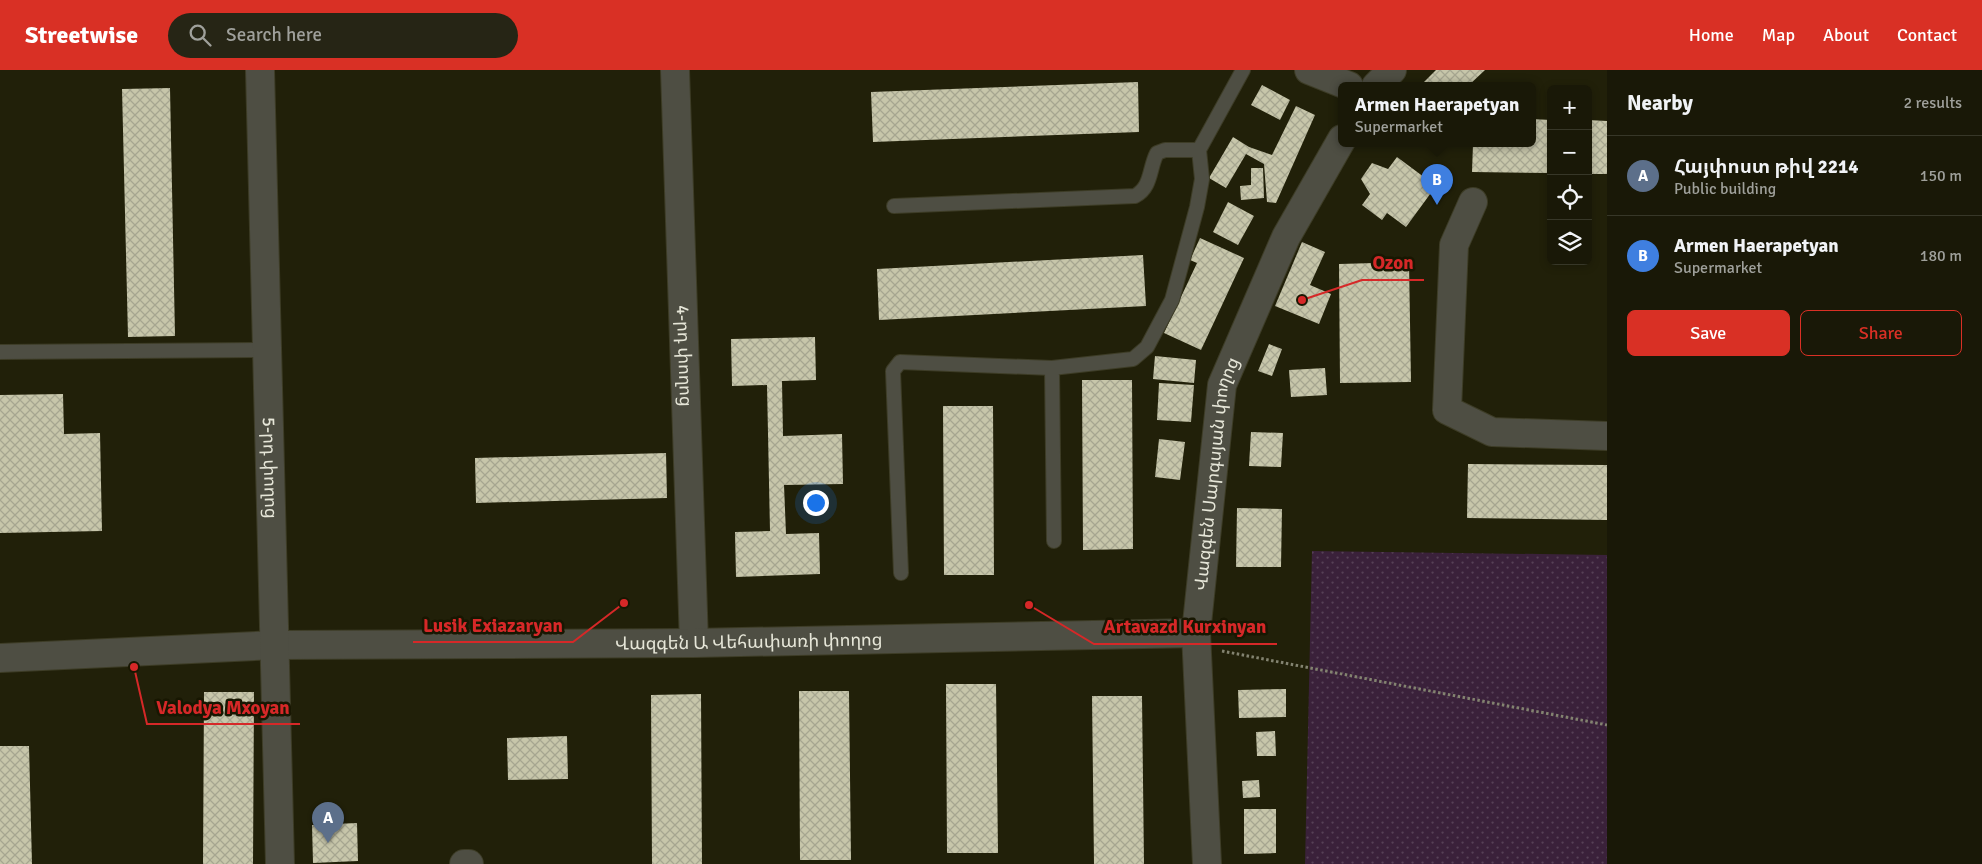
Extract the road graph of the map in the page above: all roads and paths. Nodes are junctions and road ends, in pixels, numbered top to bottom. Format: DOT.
graph roads {
  1 [pos="260,70"];
  2 [pos="675,70"];
  3 [pos="1243,70"];
  4 [pos="1309,70"];
  5 [pos="1392,70"];
  6 [pos="1339,82"];
  7 [pos="1380,82"];
  8 [pos="1338,145"];
  9 [pos="1199,150"];
  10 [pos="1473,202"];
  11 [pos="894,206"];
  12 [pos="267,350"];
  13 [pos="0,352"];
  14 [pos="1052,368"];
  15 [pos="1607,436"];
  16 [pos="1054,541"];
  17 [pos="901,573"];
  18 [pos="1197,640"];
  19 [pos="694,643"];
  20 [pos="276,645"];
  21 [pos="0,658"];
  22 [pos="1607,725"];
  23 [pos="280,864"];
  24 [pos="464,864"];
  25 [pos="469,864"];
  26 [pos="1208,864"];
  1 -- 12 [label="street, 5-րդ փողոց"];
  2 -- 19 [label="street, 4-րդ փողոց"];
  3 -- 9 [label="lane"];
  4 -- 6 [label="street"];
  5 -- 7 [label="street"];
  8 -- 18 [label="street, Վազգեն Սարգսյան փողոց"];
  9 -- 11 [label="lane"];
  9 -- 14 [label="lane"];
  10 -- 15 [label="street"];
  12 -- 13 [label="lane"];
  12 -- 20 [label="street, 5-րդ փողոց"];
  14 -- 16 [label="lane"];
  14 -- 17 [label="lane"];
  18 -- 19 [label="street, Վազգեն Ա Վեհափառի փողոց"];
  18 -- 22 [label="path"];
  18 -- 26 [label="street, Վազգեն Սարգսյան փողոց"];
  19 -- 20 [label="street, Վազգեն Ա Վեհափառի փողոց"];
  20 -- 21 [label="street, Վազգեն Ա Վեհափառի փողոց"];
  20 -- 23 [label="street, 5-րդ փողոց"];
  24 -- 25 [label="street"];
}
